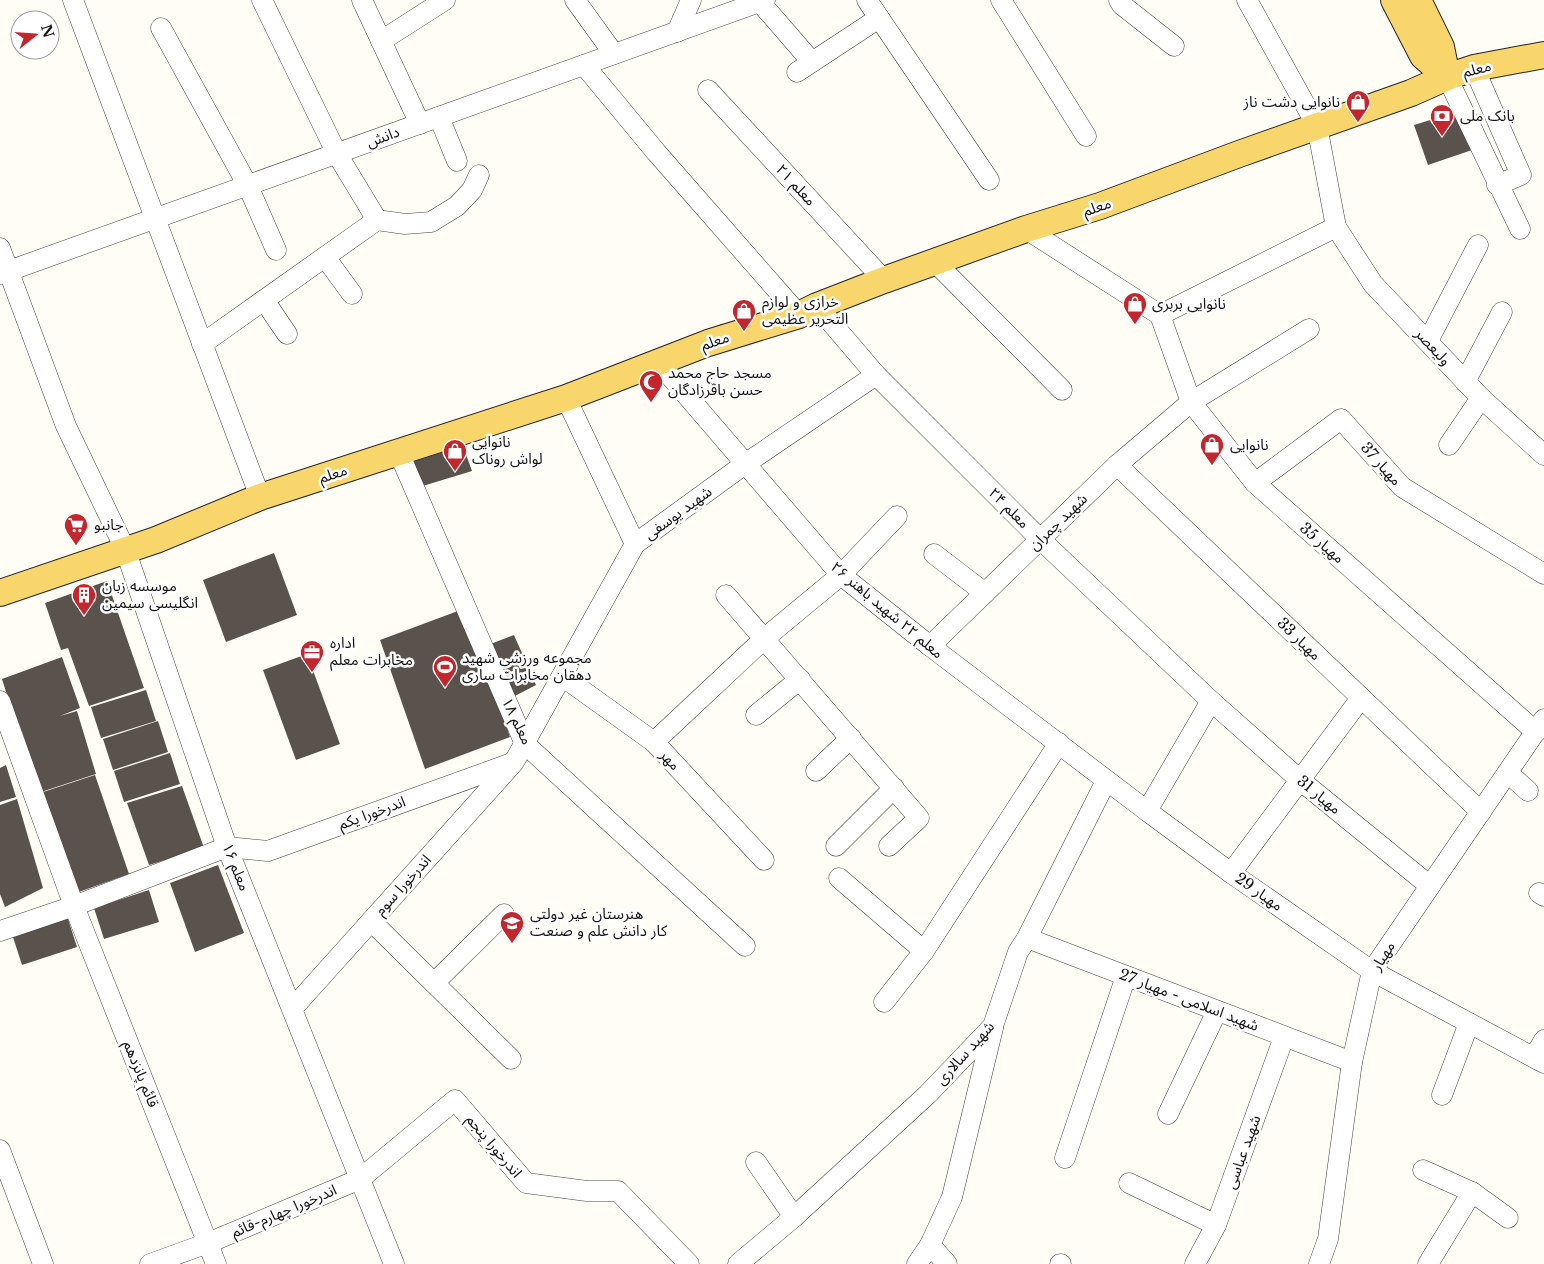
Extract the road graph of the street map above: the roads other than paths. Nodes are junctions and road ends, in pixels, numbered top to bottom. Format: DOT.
graph roads {
  1 [pos="74,0"];
  2 [pos="262,0"];
  3 [pos="362,0"];
  4 [pos="445,0"];
  5 [pos="575,0"];
  6 [pos="691,0"];
  7 [pos="867,0"];
  8 [pos="1001,0"];
  9 [pos="1119,0"];
  10 [pos="1247,0"];
  11 [pos="1394,0"];
  12 [pos="1418,0"];
  13 [pos="763,1"];
  14 [pos="879,18"];
  15 [pos="161,28"];
  16 [pos="677,32"];
  17 [pos="381,41"];
  18 [pos="1174,46"];
  19 [pos="614,54"];
  20 [pos="1544,55"];
  21 [pos="584,64"];
  22 [pos="1474,68"];
  23 [pos="1447,77"];
  24 [pos="708,90"];
  25 [pos="439,117"];
  26 [pos="420,124"];
  27 [pos="1317,126"];
  28 [pos="1086,136"];
  29 [pos="337,154"];
  30 [pos="457,161"];
  31 [pos="479,175"];
  32 [pos="989,180"];
  33 [pos="1497,185"];
  34 [pos="248,186"];
  35 [pos="155,219"];
  36 [pos="377,220"];
  37 [pos="1336,227"];
  38 [pos="1026,229"];
  39 [pos="1520,229"];
  40 [pos="1478,244"];
  41 [pos="0,248"];
  42 [pos="276,250"];
  43 [pos="325,257"];
  44 [pos="935,262"];
  45 [pos="4,273"];
  46 [pos="884,280"];
  47 [pos="352,294"];
  48 [pos="264,300"];
  49 [pos="808,310"];
  50 [pos="1502,312"];
  51 [pos="1160,315"];
  52 [pos="1309,329"];
  53 [pos="287,334"];
  54 [pos="1428,341"];
  55 [pos="202,344"];
  56 [pos="658,362"];
  57 [pos="876,375"];
  58 [pos="1466,382"];
  59 [pos="1062,390"];
  60 [pos="566,398"];
  61 [pos="1481,398"];
  62 [pos="1191,402"];
  63 [pos="1449,445"];
  64 [pos="399,453"];
  65 [pos="1544,454"];
  66 [pos="745,464"];
  67 [pos="1117,466"];
  68 [pos="1255,483"];
  69 [pos="260,497"];
  70 [pos="897,516"];
  71 [pos="1040,539"];
  72 [pos="635,544"];
  73 [pos="125,549"];
  74 [pos="934,554"];
  75 [pos="1544,574"];
  76 [pos="841,575"];
  77 [pos="0,593"];
  78 [pos="985,593"];
  79 [pos="726,596"];
  80 [pos="765,638"];
  81 [pos="930,646"];
  82 [pos="562,676"];
  83 [pos="800,679"];
  84 [pos="1361,698"];
  85 [pos="0,701"];
  86 [pos="1210,701"];
  87 [pos="756,715"];
  88 [pos="1540,725"];
  89 [pos="851,738"];
  90 [pos="654,742"];
  91 [pos="1059,743"];
  92 [pos="525,744"];
  93 [pos="514,762"];
  94 [pos="816,771"];
  95 [pos="1508,773"];
  96 [pos="1300,780"];
  97 [pos="1106,781"];
  98 [pos="894,788"];
  99 [pos="1528,790"];
  100 [pos="1147,811"];
  101 [pos="1481,812"];
  102 [pos="836,846"];
  103 [pos="889,846"];
  104 [pos="227,847"];
  105 [pos="764,860"];
  106 [pos="1231,873"];
  107 [pos="839,878"];
  108 [pos="1430,886"];
  109 [pos="74,906"];
  110 [pos="504,914"];
  111 [pos="371,921"];
  112 [pos="0,931"];
  113 [pos="1027,938"];
  114 [pos="745,946"];
  115 [pos="924,951"];
  116 [pos="1372,970"];
  117 [pos="1126,976"];
  118 [pos="434,983"];
  119 [pos="884,1002"];
  120 [pos="293,1008"];
  121 [pos="1217,1011"];
  122 [pos="1469,1023"];
  123 [pos="993,1026"];
  124 [pos="1284,1037"];
  125 [pos="1544,1040"];
  126 [pos="512,1059"];
  127 [pos="1539,1060"];
  128 [pos="1352,1062"];
  129 [pos="1442,1094"];
  130 [pos="1168,1114"];
  131 [pos="0,1150"];
  132 [pos="1065,1158"];
  133 [pos="756,1162"];
  134 [pos="1423,1170"];
  135 [pos="360,1179"];
  136 [pos="1130,1183"];
  137 [pos="1472,1192"];
  138 [pos="794,1217"];
  139 [pos="1508,1218"];
  140 [pos="1216,1225"];
  141 [pos="208,1243"];
  142 [pos="930,1245"];
  143 [pos="43,1264"];
  144 [pos="150,1264"];
  145 [pos="216,1264"];
  146 [pos="394,1264"];
  147 [pos="689,1264"];
  148 [pos="738,1264"];
  149 [pos="917,1264"];
  150 [pos="947,1264"];
  151 [pos="1196,1264"];
  152 [pos="1319,1264"];
  153 [pos="1428,1264"];
  1 -- 35 [label="street"];
  2 -- 29 [label="street"];
  3 -- 17 [label="street"];
  4 -- 17 [label="street"];
  5 -- 19 [label="street"];
  6 -- 16 [label="street"];
  7 -- 14 [label="street"];
  8 -- 28 [label="street"];
  9 -- 18 [label="street"];
  10 -- 27 [label="street"];
  11 -- 23 [label="main road"];
  12 -- 23 [label="main road"];
  13 -- 14 [label="street"];
  13 -- 16 [label="street, دانش"];
  14 -- 32 [label="street"];
  15 -- 34 [label="street"];
  16 -- 19 [label="street, دانش"];
  17 -- 26 [label="street"];
  19 -- 21 [label="street, دانش"];
  20 -- 22 [label="main road, معلم"];
  21 -- 25 [label="street, دانش"];
  21 -- 49 [label="street, معلم ۲۴"];
  22 -- 23 [label="main road, معلم"];
  22 -- 33 [label="street"];
  23 -- 27 [label="main road, معلم"];
  23 -- 33 [label="street"];
  24 -- 46 [label="street, معلم ۲۱"];
  25 -- 26 [label="street, دانش"];
  25 -- 30 [label="street"];
  26 -- 29 [label="street, دانش"];
  27 -- 37 [label="street"];
  27 -- 38 [label="main road, معلم"];
  29 -- 34 [label="street, دانش"];
  29 -- 36 [label="street"];
  31 -- 36 [label="street"];
  33 -- 39 [label="street"];
  34 -- 35 [label="street, دانش"];
  34 -- 42 [label="street"];
  35 -- 45 [label="street, دانش"];
  35 -- 55 [label="street"];
  36 -- 43 [label="street"];
  37 -- 51 [label="street"];
  37 -- 54 [label="street, ولیعصر"];
  38 -- 44 [label="main road, معلم"];
  38 -- 51 [label="street"];
  40 -- 54 [label="street"];
  41 -- 45 [label="street, معلم ۱۶"];
  43 -- 47 [label="street"];
  43 -- 48 [label="street"];
  44 -- 46 [label="main road, معلم"];
  44 -- 59 [label="street"];
  45 -- 73 [label="street, معلم ۱۶"];
  46 -- 49 [label="main road, معلم"];
  48 -- 53 [label="street"];
  48 -- 55 [label="street"];
  49 -- 56 [label="main road, معلم"];
  49 -- 57 [label="street, معلم ۲۴"];
  50 -- 58 [label="street"];
  51 -- 62 [label="street, مهیار 35"];
  52 -- 62 [label="street, شهید چمران"];
  54 -- 58 [label="street, ولیعصر"];
  55 -- 69 [label="street"];
  56 -- 60 [label="main road, معلم"];
  56 -- 66 [label="street, معلم ۲۲ شهید باهنر ۲۶"];
  57 -- 66 [label="street, شهید یوسفی"];
  57 -- 71 [label="street, معلم ۲۴"];
  58 -- 61 [label="street, ولیعصر"];
  60 -- 64 [label="main road, معلم"];
  60 -- 72 [label="street"];
  61 -- 63 [label="street"];
  61 -- 65 [label="street, ولیعصر"];
  62 -- 67 [label="street, شهید چمران"];
  62 -- 68 [label="street, مهیار 35"];
  64 -- 69 [label="main road, معلم"];
  64 -- 92 [label="street, معلم ۱۸"];
  66 -- 72 [label="street, شهید یوسفی"];
  66 -- 76 [label="street, معلم ۲۲ شهید باهنر ۲۶"];
  67 -- 71 [label="street, شهید چمران"];
  67 -- 84 [label="street, مهیار 33"];
  68 -- 75 [label="street, مهیار 37"];
  68 -- 88 [label="street, مهیار 35"];
  69 -- 73 [label="main road, معلم"];
  70 -- 76 [label="street"];
  71 -- 78 [label="street, شهید چمران"];
  71 -- 86 [label="street, معلم ۲۴"];
  72 -- 82 [label="street, شهید یوسفی"];
  73 -- 77 [label="main road, معلم"];
  73 -- 104 [label="street, معلم ۱۶"];
  74 -- 78 [label="street"];
  76 -- 80 [label="street"];
  76 -- 81 [label="street, معلم ۲۲ شهید باهنر ۲۶"];
  78 -- 81 [label="street, شهید چمران"];
  79 -- 80 [label="street"];
  80 -- 83 [label="street"];
  80 -- 90 [label="street"];
  81 -- 91 [label="street, معلم ۲۲ شهید باهنر ۲۶"];
  82 -- 90 [label="street, مهر"];
  82 -- 92 [label="street, شهید یوسفی"];
  83 -- 87 [label="street"];
  83 -- 89 [label="street"];
  84 -- 96 [label="street"];
  84 -- 101 [label="street, مهیار 33"];
  85 -- 109 [label="street, قائم پانزدهم"];
  86 -- 96 [label="street, مهیار 31"];
  86 -- 100 [label="street"];
  88 -- 95 [label="street, مهیار"];
  89 -- 94 [label="street"];
  89 -- 98 [label="street"];
  90 -- 105 [label="street, مهر"];
  91 -- 97 [label="street, معلم ۲۲ شهید باهنر ۲۶"];
  91 -- 115 [label="street"];
  92 -- 93 [label="street, شهید یوسفی"];
  92 -- 114 [label="street, معلم ۱۸"];
  93 -- 104 [label="street, اندرخورا یکم"];
  93 -- 111 [label="street, اندرخورا سوم"];
  95 -- 99 [label="street"];
  95 -- 101 [label="street, مهیار"];
  96 -- 106 [label="street"];
  96 -- 108 [label="street, مهیار 31"];
  97 -- 100 [label="street, مهیار 29"];
  97 -- 113 [label="street, شهید سالاری"];
  98 -- 102 [label="street"];
  98 -- 103 [label="street"];
  100 -- 106 [label="street, مهیار 29"];
  101 -- 108 [label="street, مهیار"];
  104 -- 109 [label="street"];
  104 -- 120 [label="street, معلم ۱۶"];
  106 -- 116 [label="street, مهیار 29"];
  107 -- 115 [label="street"];
  108 -- 116 [label="street, مهیار"];
  109 -- 112 [label="street"];
  109 -- 141 [label="street, قائم پانزدهم"];
  110 -- 118 [label="street"];
  111 -- 118 [label="street"];
  111 -- 120 [label="street, اندرخورا سوم"];
  113 -- 117 [label="street, شهید اسلامی - مهیار 27"];
  113 -- 123 [label="street, شهید سالاری"];
  115 -- 119 [label="street"];
  116 -- 122 [label="street, مهیار 29"];
  116 -- 128 [label="street, مهیار"];
  117 -- 121 [label="street, شهید اسلامی - مهیار 27"];
  117 -- 132 [label="street"];
  118 -- 126 [label="street"];
  120 -- 135 [label="street, معلم ۱۶"];
  121 -- 124 [label="street, شهید اسلامی - مهیار 27"];
  121 -- 130 [label="street"];
  122 -- 127 [label="street, مهیار 29"];
  122 -- 129 [label="street"];
  123 -- 138 [label="street, شهید سالاری"];
  123 -- 142 [label="street"];
  124 -- 128 [label="street, شهید اسلامی - مهیار 27"];
  124 -- 140 [label="street, شهید عباسی"];
  125 -- 127 [label="street"];
  128 -- 152 [label="street, مهیار"];
  131 -- 143 [label="street"];
  133 -- 138 [label="street"];
  134 -- 137 [label="street"];
  135 -- 141 [label="street, اندرخورا چهارم-قائم"];
  135 -- 146 [label="street, معلم ۱۶"];
  135 -- 147 [label="street, اندرخورا پنجم"];
  136 -- 140 [label="street"];
  137 -- 139 [label="street"];
  137 -- 153 [label="street"];
  138 -- 148 [label="street, شهید سالاری"];
  140 -- 151 [label="street, شهید عباسی"];
  141 -- 144 [label="street, اندرخورا چهارم-قائم"];
  141 -- 145 [label="street, قائم پانزدهم"];
  142 -- 149 [label="street"];
  142 -- 150 [label="street"];
}
